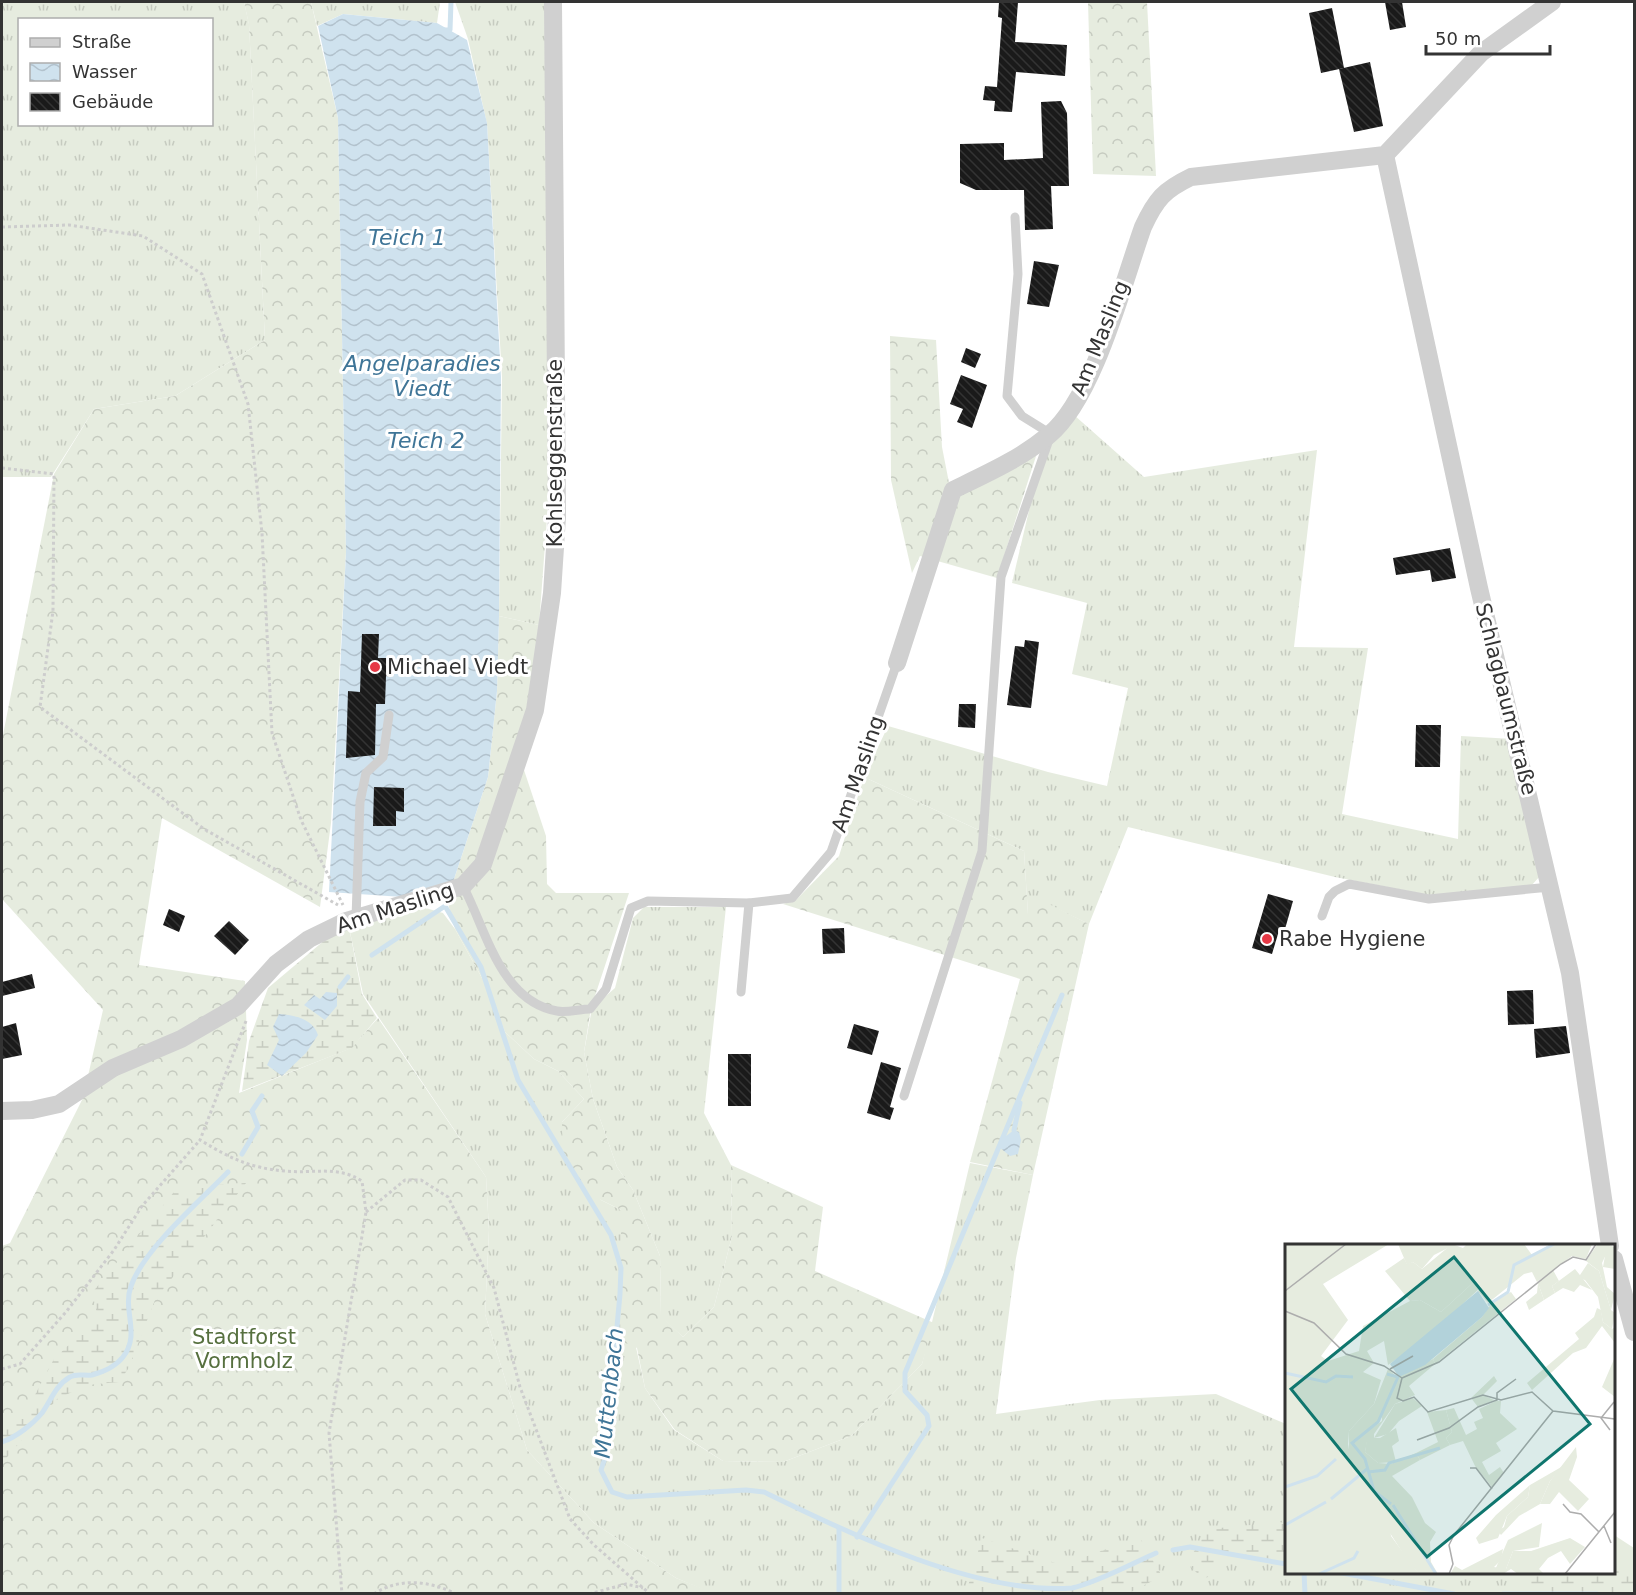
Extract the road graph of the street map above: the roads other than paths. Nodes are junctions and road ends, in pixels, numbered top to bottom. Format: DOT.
graph roads {
  1 [pos="553,2"];
  2 [pos="1551,2"];
  3 [pos="1385,155"];
  4 [pos="1015,217"];
  5 [pos="1050,434"];
  6 [pos="897,663"];
  7 [pos="389,715"];
  8 [pos="463,886"];
  9 [pos="1550,887"];
  10 [pos="749,903"];
  11 [pos="1322,916"];
  12 [pos="356,918"];
  13 [pos="741,992"];
  14 [pos="904,1096"];
  15 [pos="2,1111"];
  16 [pos="1610,1244"];
  17 [pos="1615,1262"];
  18 [pos="1635,1332"];
  1 -- 8 [label="street, Kohlseggenstraße"];
  2 -- 3 [label="street"];
  3 -- 5 [label="street, Am Masling"];
  3 -- 9 [label="street, Schlagbaumstraße"];
  4 -- 5 [label="lane"];
  5 -- 6 [label="street, Am Masling"];
  5 -- 14 [label="lane"];
  6 -- 10 [label="lane, Am Masling"];
  7 -- 12 [label="lane"];
  8 -- 10 [label="lane, Am Masling"];
  8 -- 12 [label="street, Am Masling"];
  9 -- 11 [label="lane"];
  9 -- 16 [label="street, Schlagbaumstraße"];
  10 -- 13 [label="lane"];
  12 -- 15 [label="street, Am Masling"];
  17 -- 18 [label="street"];
}
